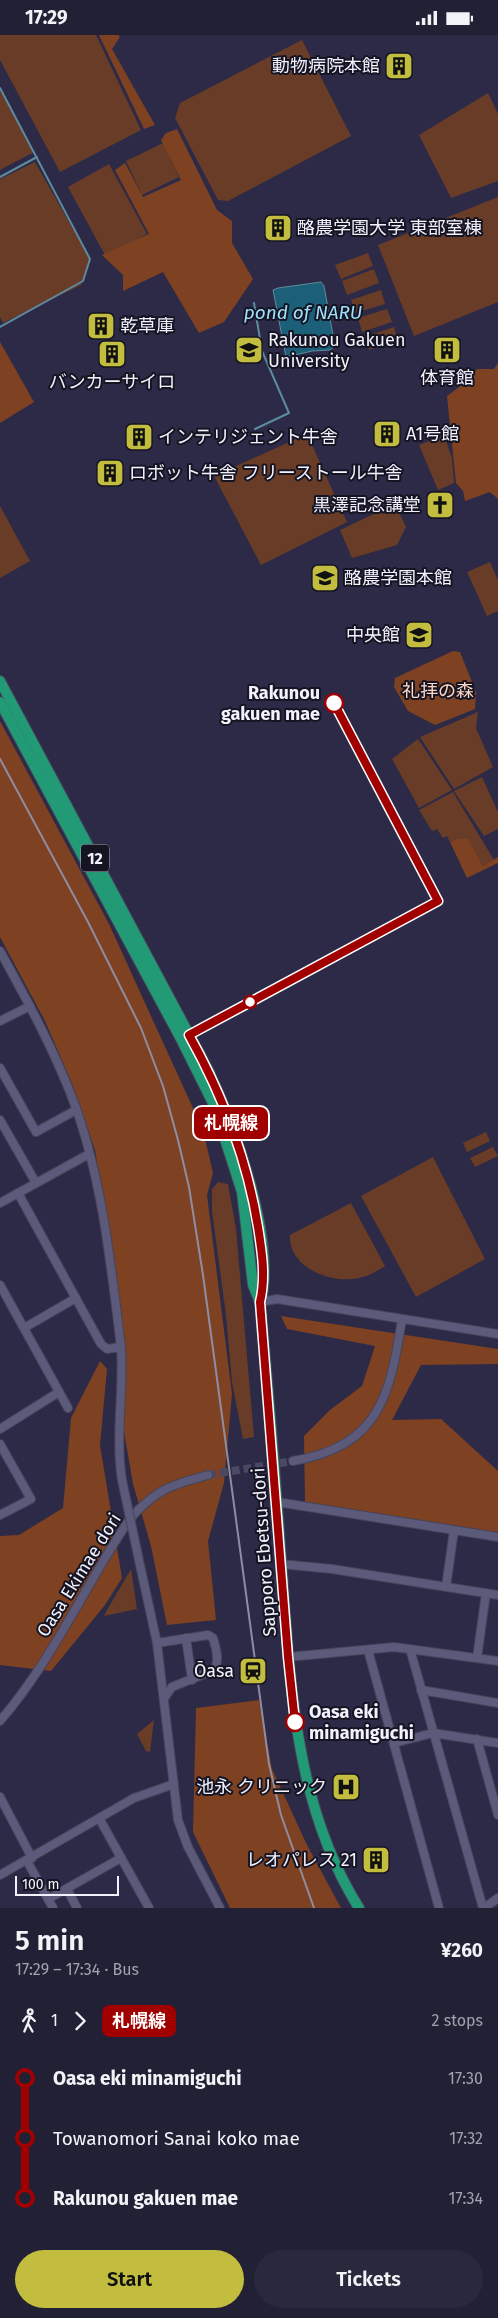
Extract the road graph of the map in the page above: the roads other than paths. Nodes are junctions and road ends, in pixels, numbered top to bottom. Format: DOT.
graph roads {
  1 [pos="0,681"];
  2 [pos="0,702"];
  3 [pos="438,901"];
  4 [pos="0,951"];
  5 [pos="30,1006"];
  6 [pos="0,1021"];
  7 [pos="185,1037"];
  8 [pos="0,1068"];
  9 [pos="76,1109"];
  10 [pos="0,1120"];
  11 [pos="89,1153"];
  12 [pos="36,1183"];
  13 [pos="18,1193"];
  14 [pos="0,1203"];
  15 [pos="0,1285"];
  16 [pos="76,1298"];
  17 [pos="260,1302"];
  18 [pos="402,1319"];
  19 [pos="24,1328"];
  20 [pos="498,1333"];
  21 [pos="121,1347"];
  22 [pos="59,1392"];
  23 [pos="68,1408"];
  24 [pos="0,1429"];
  25 [pos="0,1444"];
  26 [pos="293,1461"];
  27 [pos="208,1475"];
  28 [pos="277,1502"];
  29 [pos="0,1515"];
  30 [pos="454,1530"];
  31 [pos="498,1537"];
  32 [pos="281,1564"];
  33 [pos="446,1587"];
  34 [pos="486,1593"];
  35 [pos="498,1595"];
  36 [pos="186,1638"];
  37 [pos="157,1643"];
  38 [pos="410,1649"];
  39 [pos="368,1650"];
  40 [pos="288,1657"];
  41 [pos="477,1658"];
  42 [pos="498,1661"];
  43 [pos="192,1679"];
  44 [pos="421,1690"];
  45 [pos="165,1697"];
  46 [pos="498,1703"];
  47 [pos="0,1721"];
  48 [pos="433,1733"];
  49 [pos="477,1739"];
  50 [pos="394,1743"];
  51 [pos="498,1743"];
  52 [pos="174,1784"];
  53 [pos="0,1797"];
  54 [pos="498,1815"];
  55 [pos="99,1818"];
  56 [pos="121,1858"];
  57 [pos="29,1859"];
  58 [pos="0,1875"];
  59 [pos="67,1889"];
  60 [pos="48,1899"];
  61 [pos="498,1899"];
  62 [pos="437,1907"];
  63 [pos="53,1908"];
  64 [pos="77,1908"];
  65 [pos="149,1908"];
  66 [pos="220,1908"];
  67 [pos="359,1908"];
  68 [pos="483,1908"];
  1 -- 7 [label="highway, Sapporo Ebetsu-dori / 12"];
  2 -- 7 [label="highway, Sapporo Ebetsu-dori / 12"];
  3 -- 7 [label="street"];
  4 -- 5 [label="street"];
  5 -- 6 [label="street"];
  5 -- 9 [label="street"];
  7 -- 17 [label="highway, Sapporo Ebetsu-dori / 12"];
  8 -- 9 [label="street"];
  9 -- 11 [label="street"];
  10 -- 12 [label="street"];
  11 -- 12 [label="street"];
  11 -- 21 [label="street"];
  12 -- 13 [label="street"];
  13 -- 14 [label="street"];
  13 -- 16 [label="street"];
  15 -- 19 [label="street"];
  16 -- 19 [label="street"];
  16 -- 21 [label="street"];
  17 -- 18 [label="street"];
  17 -- 28 [label="highway, Sapporo Ebetsu-dori / 12"];
  18 -- 20 [label="street"];
  18 -- 26 [label="street"];
  19 -- 22 [label="street"];
  21 -- 37 [label="street, bridge"];
  22 -- 23 [label="street"];
  22 -- 24 [label="street"];
  25 -- 29 [label="street"];
  27 -- 47 [label="street, Oasa Ekimae dori"];
  28 -- 30 [label="street"];
  28 -- 32 [label="highway, Sapporo Ebetsu-dori / 12"];
  30 -- 31 [label="street"];
  30 -- 33 [label="street"];
  32 -- 33 [label="street"];
  32 -- 40 [label="highway, Sapporo Ebetsu-dori / 12"];
  33 -- 34 [label="street"];
  34 -- 35 [label="street"];
  34 -- 41 [label="street"];
  36 -- 37 [label="street"];
  36 -- 43 [label="street"];
  36 -- 43 [label="street"];
  37 -- 45 [label="street"];
  38 -- 39 [label="street"];
  38 -- 41 [label="street"];
  38 -- 44 [label="street"];
  39 -- 40 [label="street"];
  39 -- 50 [label="street"];
  40 -- 67 [label="highway, Sapporo Ebetsu-dori / 12"];
  41 -- 42 [label="street"];
  43 -- 45 [label="street"];
  44 -- 46 [label="street"];
  44 -- 48 [label="street"];
  45 -- 52 [label="street"];
  48 -- 49 [label="street"];
  48 -- 50 [label="street"];
  48 -- 68 [label="street"];
  49 -- 51 [label="street"];
  49 -- 54 [label="street"];
  50 -- 62 [label="street"];
  52 -- 55 [label="street"];
  52 -- 66 [label="street"];
  53 -- 57 [label="street"];
  55 -- 56 [label="street"];
  55 -- 57 [label="street"];
  56 -- 59 [label="street"];
  56 -- 65 [label="street"];
  57 -- 58 [label="street"];
  57 -- 60 [label="street"];
  59 -- 60 [label="street"];
  59 -- 64 [label="street"];
  60 -- 63 [label="street"];
  61 -- 68 [label="street"];
}
